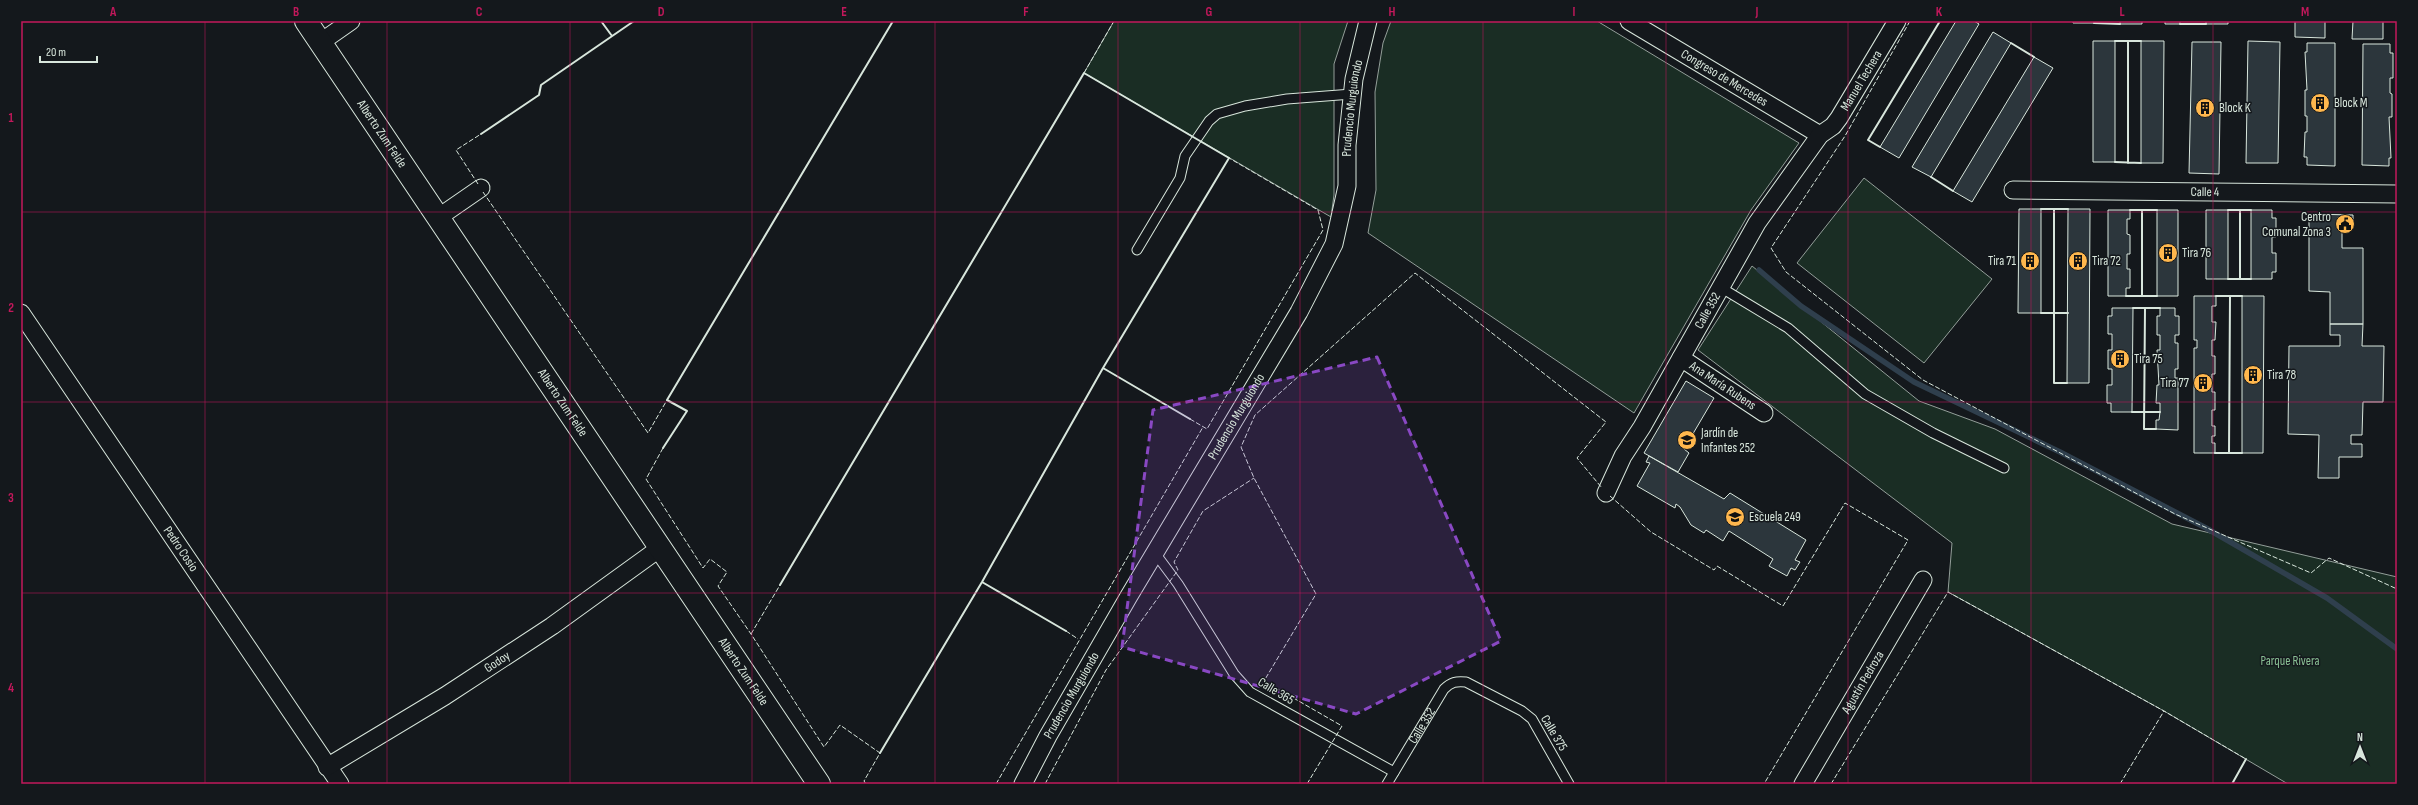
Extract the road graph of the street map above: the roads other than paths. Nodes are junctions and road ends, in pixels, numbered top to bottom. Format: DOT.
graph roads {
  1 [pos="306,21"];
  2 [pos="351,21"];
  3 [pos="1368,21"];
  4 [pos="1629,21"];
  5 [pos="1897,21"];
  6 [pos="321,42"];
  7 [pos="1352,94"];
  8 [pos="1820,135"];
  9 [pos="481,188"];
  10 [pos="2012,190"];
  11 [pos="2397,194"];
  12 [pos="439,217"];
  13 [pos="1138,250"];
  14 [pos="1720,287"];
  15 [pos="21,314"];
  16 [pos="1681,358"];
  17 [pos="1764,413"];
  18 [pos="2004,468"];
  19 [pos="1606,493"];
  20 [pos="660,548"];
  21 [pos="1155,553"];
  22 [pos="1923,580"];
  23 [pos="1466,682"];
  24 [pos="327,767"];
  25 [pos="1394,772"];
  26 [pos="338,784"];
  27 [pos="819,784"];
  28 [pos="1023,784"];
  29 [pos="1387,784"];
  30 [pos="1569,784"];
  31 [pos="1803,784"];
  1 -- 6 [label="street, Alberto Zum Felde"];
  2 -- 6 [label="street"];
  3 -- 7 [label="street, Prudencio Murguiondo"];
  4 -- 8 [label="street, Congreso de Mercedes"];
  5 -- 8 [label="street, Manuel Techera"];
  6 -- 12 [label="street, Alberto Zum Felde"];
  7 -- 13 [label="lane"];
  7 -- 21 [label="street, Prudencio Murguiondo"];
  8 -- 14 [label="street, Calle 352"];
  9 -- 12 [label="street"];
  10 -- 11 [label="street, Calle 4"];
  12 -- 20 [label="street, Alberto Zum Felde"];
  14 -- 16 [label="street, Calle 352"];
  14 -- 18 [label="lane"];
  15 -- 24 [label="street, Pedro Cosio"];
  16 -- 17 [label="street, Ana María Rubens"];
  16 -- 19 [label="street, Calle 352"];
  20 -- 24 [label="street, Godoy"];
  20 -- 27 [label="street, Alberto Zum Felde"];
  21 -- 25 [label="lane, Calle 365"];
  21 -- 28 [label="street, Prudencio Murguiondo"];
  22 -- 31 [label="street, Agustín Pedroza"];
  23 -- 25 [label="lane, Calle 352"];
  23 -- 30 [label="lane, Calle 375"];
  24 -- 26 [label="street, Pedro Cosio"];
  25 -- 29 [label="lane, Calle 352"];
}
